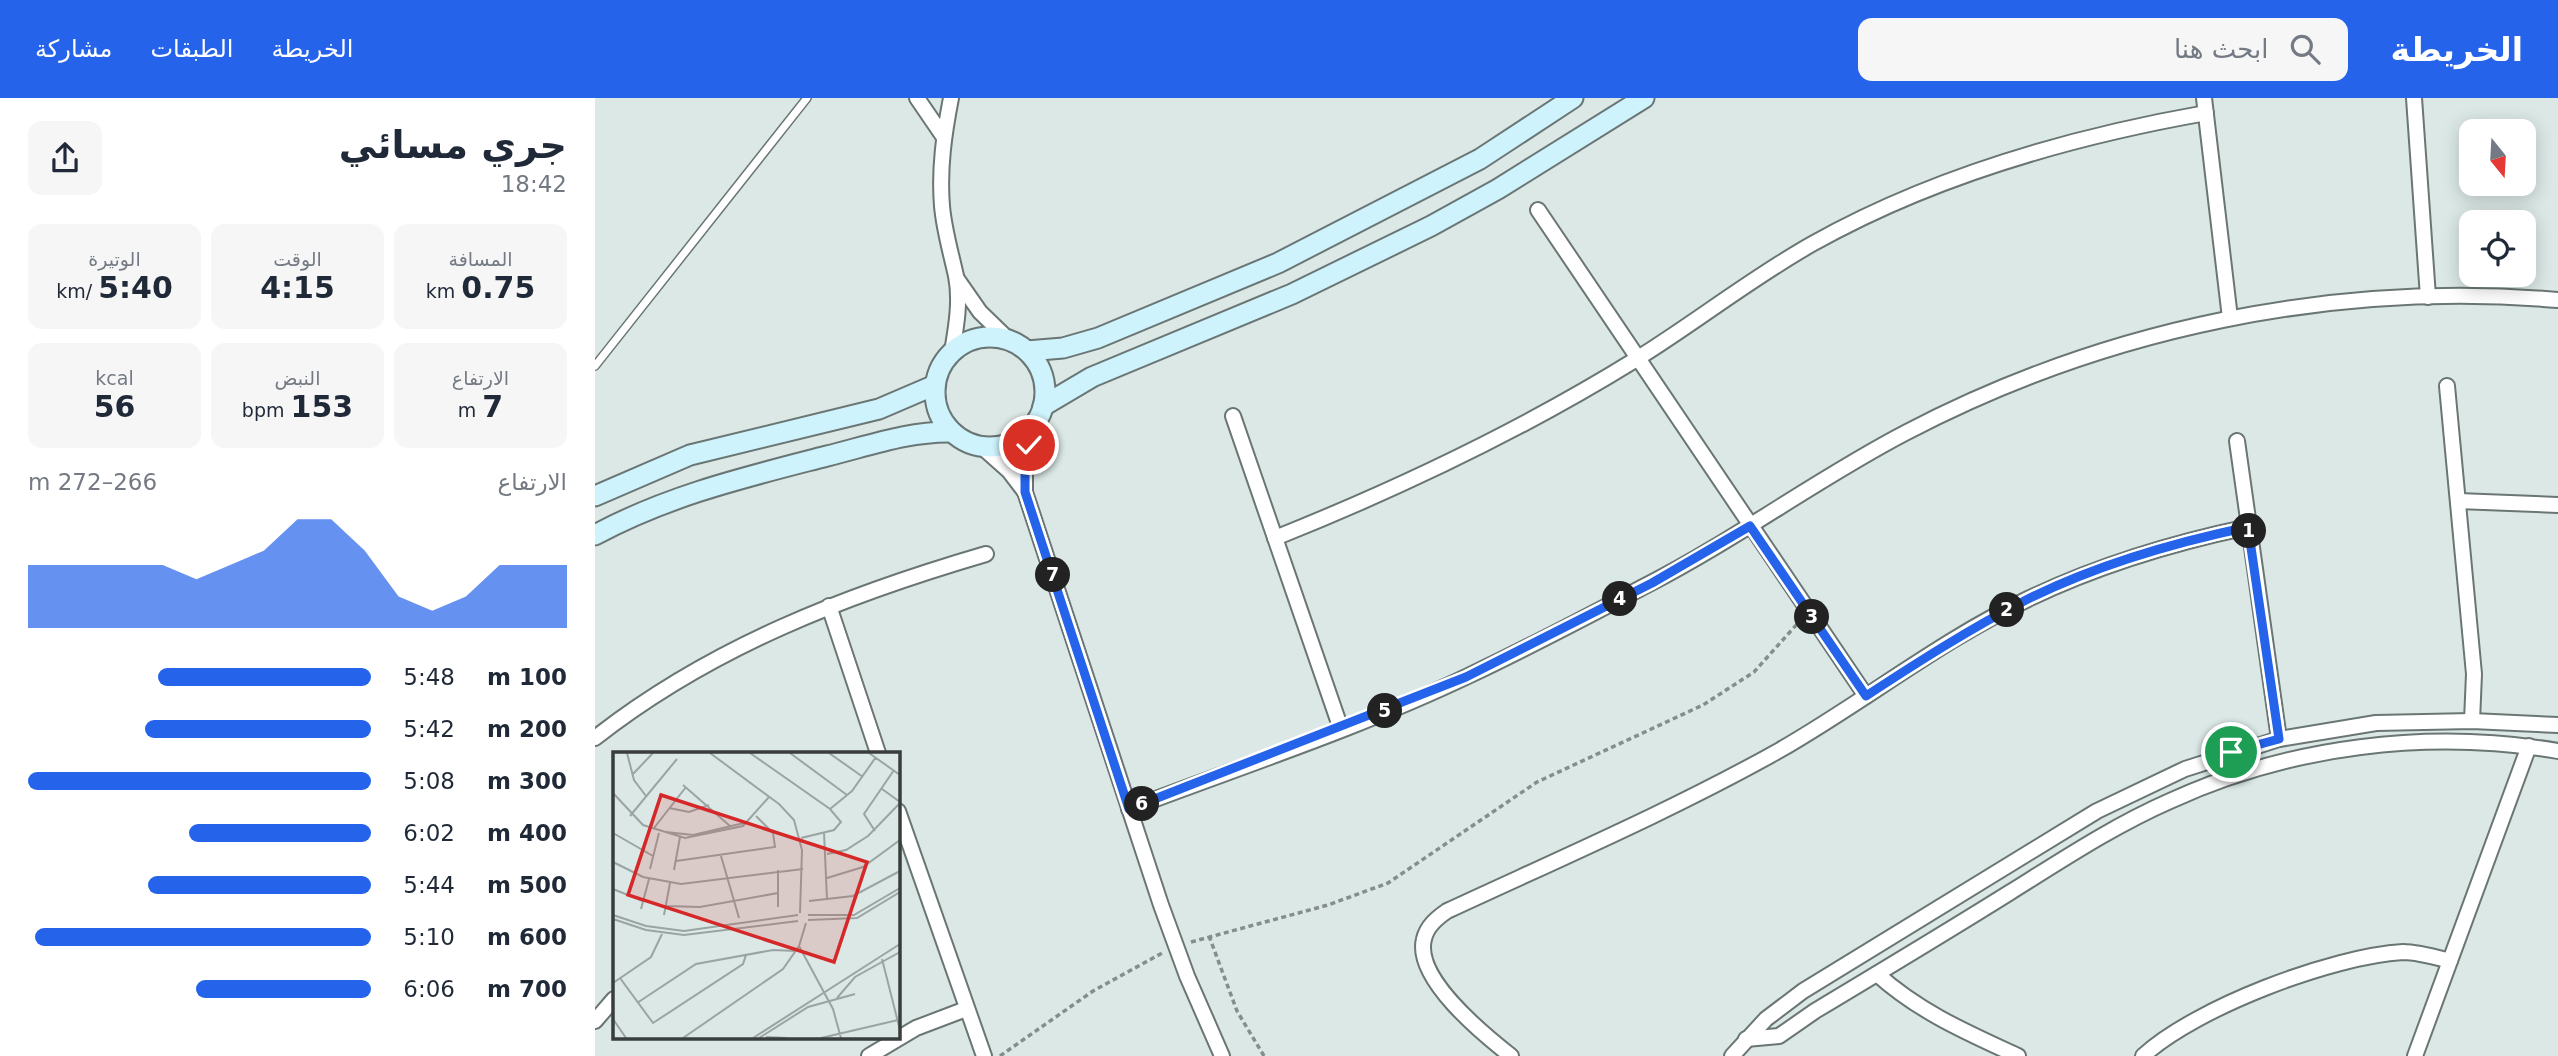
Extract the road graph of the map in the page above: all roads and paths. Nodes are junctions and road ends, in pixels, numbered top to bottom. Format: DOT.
graph roads {
  1 [pos="807,98"];
  2 [pos="917,98"];
  3 [pos="951,98"];
  4 [pos="1573,98"];
  5 [pos="1644,98"];
  6 [pos="2413,98"];
  7 [pos="2205,105"];
  8 [pos="943,136"];
  9 [pos="1538,210"];
  10 [pos="956,278"];
  11 [pos="2428,297"];
  12 [pos="2558,300"];
  13 [pos="2230,318"];
  14 [pos="1018,346"];
  15 [pos="952,352"];
  16 [pos="1637,359"];
  17 [pos="595,366"];
  18 [pos="935,385"];
  19 [pos="2447,386"];
  20 [pos="1043,405"];
  21 [pos="1233,416"];
  22 [pos="1033,426"];
  23 [pos="952,432"];
  24 [pos="2237,441"];
  25 [pos="982,447"];
  26 [pos="1025,492"];
  27 [pos="595,496"];
  28 [pos="2458,501"];
  29 [pos="2558,505"];
  30 [pos="1750,526"];
  31 [pos="2248,527"];
  32 [pos="595,535"];
  33 [pos="1275,538"];
  34 [pos="986,554"];
  35 [pos="829,606"];
  36 [pos="1807,610"];
  37 [pos="1866,696"];
  38 [pos="2472,721"];
  39 [pos="2558,725"];
  40 [pos="1341,729"];
  41 [pos="595,738"];
  42 [pos="2279,739"];
  43 [pos="2529,746"];
  44 [pos="2558,751"];
  45 [pos="878,752"];
  46 [pos="1129,809"];
  47 [pos="899,814"];
  48 [pos="1209,936"];
  49 [pos="1176,946"];
  50 [pos="2450,961"];
  51 [pos="1877,974"];
  52 [pos="613,1000"];
  53 [pos="966,1009"];
  54 [pos="595,1021"];
  55 [pos="1746,1040"];
  56 [pos="869,1056"];
  57 [pos="984,1056"];
  58 [pos="1000,1056"];
  59 [pos="1222,1056"];
  60 [pos="1264,1056"];
  61 [pos="1511,1056"];
  62 [pos="1731,1056"];
  63 [pos="2018,1056"];
  64 [pos="2143,1056"];
  65 [pos="2415,1056"];
  1 -- 17 [label="lane"];
  2 -- 8 [label="street"];
  3 -- 8 [label="street"];
  4 -- 14 [label="street"];
  5 -- 20 [label="street"];
  6 -- 11 [label="street"];
  7 -- 13 [label="street"];
  7 -- 16 [label="street"];
  8 -- 10 [label="street"];
  9 -- 16 [label="street"];
  10 -- 14 [label="street"];
  10 -- 15 [label="street"];
  11 -- 12 [label="street"];
  11 -- 13 [label="street"];
  13 -- 30 [label="street"];
  14 -- 15 [label="street"];
  14 -- 20 [label="street"];
  15 -- 18 [label="street"];
  16 -- 30 [label="street"];
  16 -- 33 [label="street"];
  18 -- 23 [label="street"];
  18 -- 27 [label="street"];
  19 -- 28 [label="street"];
  20 -- 22 [label="street"];
  21 -- 33 [label="street"];
  22 -- 25 [label="street"];
  22 -- 26 [label="street"];
  23 -- 25 [label="street"];
  23 -- 32 [label="street"];
  24 -- 31 [label="street"];
  25 -- 26 [label="street"];
  26 -- 46 [label="street"];
  28 -- 29 [label="street"];
  28 -- 38 [label="street"];
  30 -- 36 [label="street"];
  30 -- 40 [label="street"];
  31 -- 37 [label="street"];
  31 -- 42 [label="street"];
  33 -- 40 [label="street"];
  34 -- 35 [label="street"];
  35 -- 41 [label="street"];
  35 -- 45 [label="street"];
  36 -- 37 [label="street"];
  36 -- 48 [label="path"];
  37 -- 61 [label="street"];
  38 -- 39 [label="street"];
  38 -- 42 [label="street"];
  40 -- 46 [label="street"];
  42 -- 55 [label="street"];
  43 -- 44 [label="street"];
  43 -- 50 [label="street"];
  43 -- 51 [label="street"];
  46 -- 49 [label="street"];
  47 -- 53 [label="street"];
  48 -- 49 [label="path"];
  48 -- 60 [label="path"];
  49 -- 58 [label="path"];
  49 -- 59 [label="street"];
  50 -- 64 [label="street"];
  50 -- 65 [label="street"];
  51 -- 55 [label="street"];
  51 -- 63 [label="street"];
  52 -- 54 [label="street"];
  53 -- 56 [label="street"];
  53 -- 57 [label="street"];
  55 -- 62 [label="street"];
}
